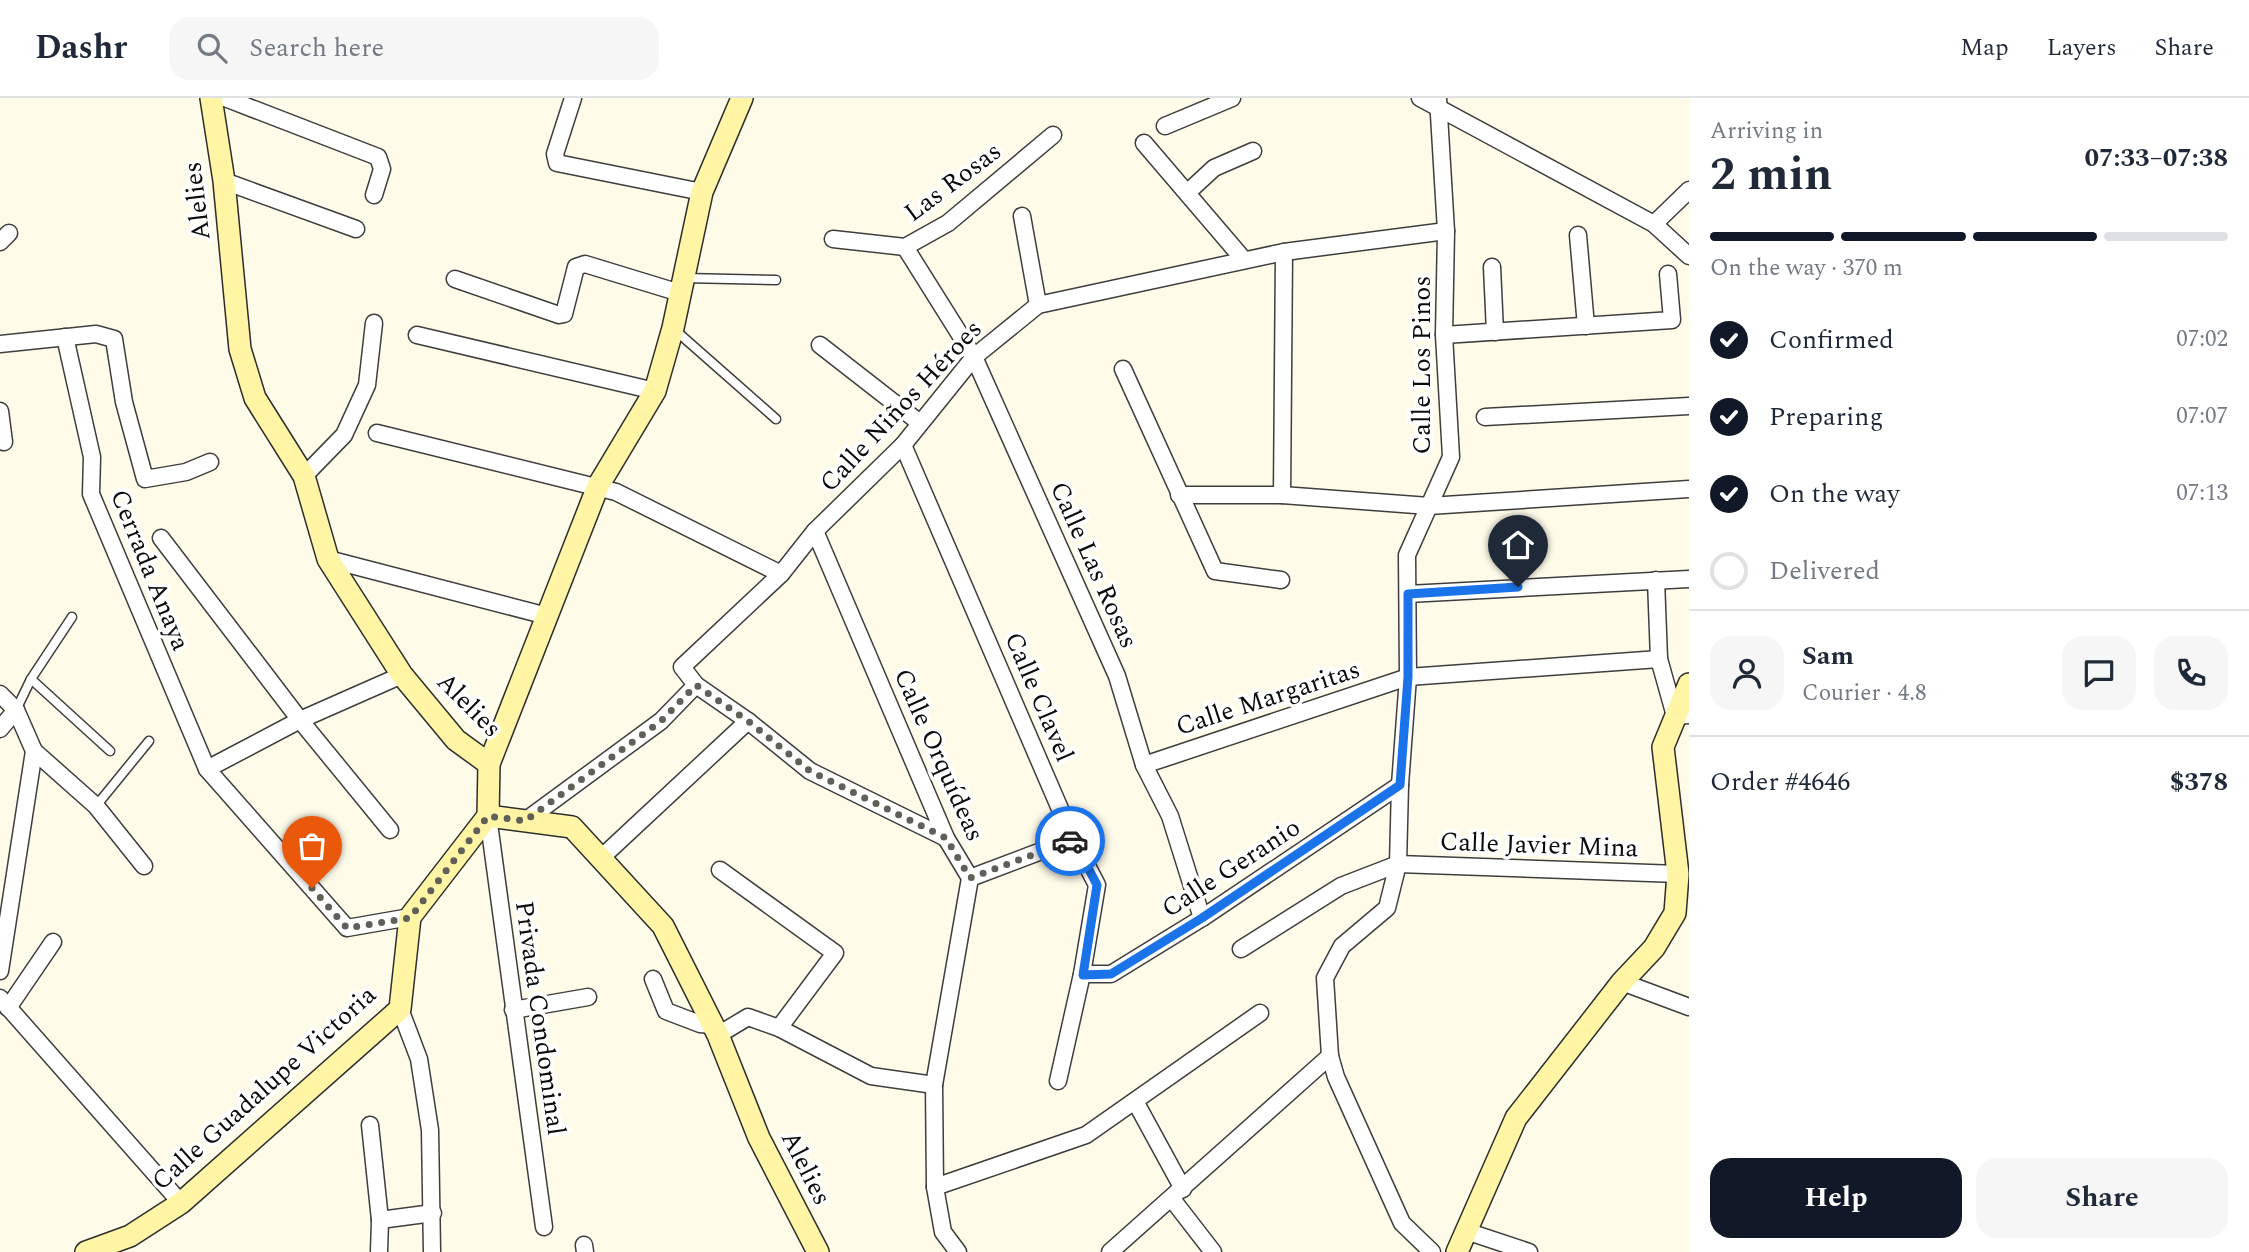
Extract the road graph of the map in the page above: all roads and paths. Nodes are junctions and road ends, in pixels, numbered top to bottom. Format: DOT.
graph roads {
  1 [pos="211,98"];
  2 [pos="225,98"];
  3 [pos="573,98"];
  4 [pos="742,98"];
  5 [pos="1232,98"];
  6 [pos="1420,98"];
  7 [pos="1437,103"];
  8 [pos="1165,126"];
  9 [pos="1053,135"];
  10 [pos="1144,143"];
  11 [pos="1253,151"];
  12 [pos="224,181"];
  13 [pos="1689,190"];
  14 [pos="702,192"];
  15 [pos="1187,193"];
  16 [pos="374,195"];
  17 [pos="1022,216"];
  18 [pos="1654,223"];
  19 [pos="356,229"];
  20 [pos="1446,231"];
  21 [pos="1578,235"];
  22 [pos="833,239"];
  23 [pos="905,247"];
  24 [pos="1284,252"];
  25 [pos="1689,256"];
  26 [pos="1244,260"];
  27 [pos="1492,267"];
  28 [pos="1668,274"];
  29 [pos="455,279"];
  30 [pos="776,279"];
  31 [pos="682,286"];
  32 [pos="1038,305"];
  33 [pos="374,323"];
  34 [pos="1586,326"];
  35 [pos="673,328"];
  36 [pos="1495,332"];
  37 [pos="417,335"];
  38 [pos="1444,335"];
  39 [pos="65,337"];
  40 [pos="0,344"];
  41 [pos="820,345"];
  42 [pos="974,357"];
  43 [pos="1123,369"];
  44 [pos="655,391"];
  45 [pos="1689,406"];
  46 [pos="0,411"];
  47 [pos="1485,417"];
  48 [pos="776,419"];
  49 [pos="920,423"];
  50 [pos="377,433"];
  51 [pos="4,442"];
  52 [pos="903,445"];
  53 [pos="210,463"];
  54 [pos="304,476"];
  55 [pos="598,486"];
  56 [pos="1689,489"];
  57 [pos="1178,495"];
  58 [pos="1282,495"];
  59 [pos="1429,506"];
  60 [pos="816,531"];
  61 [pos="161,538"];
  62 [pos="328,559"];
  63 [pos="781,574"];
  64 [pos="1689,579"];
  65 [pos="1281,580"];
  66 [pos="1656,580"];
  67 [pos="1408,594"];
  68 [pos="547,616"];
  69 [pos="72,617"];
  70 [pos="1659,659"];
  71 [pos="402,675"];
  72 [pos="1408,677"];
  73 [pos="31,679"];
  74 [pos="1689,684"];
  75 [pos="696,685"];
  76 [pos="0,694"];
  77 [pos="16,710"];
  78 [pos="1682,716"];
  79 [pos="300,720"];
  80 [pos="748,721"];
  81 [pos="0,729"];
  82 [pos="149,741"];
  83 [pos="34,751"];
  84 [pos="110,751"];
  85 [pos="489,764"];
  86 [pos="1143,765"];
  87 [pos="207,769"];
  88 [pos="1400,785"];
  89 [pos="96,806"];
  90 [pos="488,816"];
  91 [pos="525,821"];
  92 [pos="390,831"];
  93 [pos="946,838"];
  94 [pos="1073,839"];
  95 [pos="601,858"];
  96 [pos="1398,864"];
  97 [pos="144,866"];
  98 [pos="720,870"];
  99 [pos="1678,874"];
  100 [pos="970,878"];
  101 [pos="5,904"];
  102 [pos="1682,914"];
  103 [pos="410,918"];
  104 [pos="1202,918"];
  105 [pos="52,942"];
  106 [pos="1241,949"];
  107 [pos="0,971"];
  108 [pos="1083,975"];
  109 [pos="653,979"];
  110 [pos="1622,982"];
  111 [pos="588,997"];
  112 [pos="4,1003"];
  113 [pos="1689,1007"];
  114 [pos="400,1009"];
  115 [pos="513,1010"];
  116 [pos="1260,1013"];
  117 [pos="779,1028"];
  118 [pos="715,1030"];
  119 [pos="1330,1056"];
  120 [pos="1058,1081"];
  121 [pos="934,1085"];
  122 [pos="1135,1101"];
  123 [pos="370,1125"];
  124 [pos="934,1187"];
  125 [pos="1178,1194"];
  126 [pos="181,1203"];
  127 [pos="433,1213"];
  128 [pos="380,1220"];
  129 [pos="544,1227"];
  130 [pos="1466,1231"];
  131 [pos="86,1252"];
  132 [pos="379,1252"];
  133 [pos="432,1252"];
  134 [pos="818,1252"];
  135 [pos="958,1252"];
  136 [pos="1110,1252"];
  137 [pos="1213,1252"];
  138 [pos="1432,1252"];
  139 [pos="1457,1252"];
  140 [pos="1529,1252"];
  1 -- 12 [label="street, Alelies"];
  2 -- 16 [label="street"];
  3 -- 14 [label="street"];
  4 -- 14 [label="street"];
  5 -- 8 [label="street"];
  6 -- 7 [label="street"];
  7 -- 18 [label="street"];
  7 -- 20 [label="street, Calle Los Pinos"];
  9 -- 23 [label="street, Las Rosas"];
  10 -- 15 [label="street"];
  11 -- 15 [label="street"];
  12 -- 19 [label="street"];
  12 -- 54 [label="street, Alelies"];
  13 -- 18 [label="street"];
  14 -- 31 [label="street"];
  15 -- 26 [label="street"];
  17 -- 32 [label="street"];
  18 -- 25 [label="street"];
  20 -- 24 [label="street, Calle Niños Héroes"];
  20 -- 38 [label="street, Calle Los Pinos"];
  21 -- 34 [label="street"];
  22 -- 23 [label="street, Las Rosas"];
  23 -- 42 [label="street, Calle Las Rosas"];
  24 -- 26 [label="street, Calle Niños Héroes"];
  24 -- 58 [label="street"];
  26 -- 32 [label="street, Calle Niños Héroes"];
  27 -- 36 [label="street"];
  28 -- 34 [label="street"];
  29 -- 31 [label="street"];
  30 -- 31 [label="lane"];
  31 -- 35 [label="street"];
  32 -- 42 [label="street, Calle Niños Héroes"];
  33 -- 54 [label="street"];
  34 -- 36 [label="street"];
  35 -- 44 [label="street"];
  35 -- 48 [label="lane"];
  36 -- 38 [label="street"];
  37 -- 44 [label="street"];
  38 -- 59 [label="street, Calle Los Pinos"];
  39 -- 40 [label="street"];
  39 -- 53 [label="street"];
  39 -- 87 [label="street, Cerrada Anaya"];
  41 -- 49 [label="street"];
  42 -- 49 [label="street, Calle Niños Héroes"];
  42 -- 86 [label="street, Calle Las Rosas"];
  43 -- 57 [label="street"];
  44 -- 55 [label="street"];
  45 -- 47 [label="street"];
  46 -- 51 [label="street"];
  49 -- 52 [label="street, Calle Niños Héroes"];
  50 -- 55 [label="street"];
  52 -- 60 [label="street, Calle Niños Héroes"];
  52 -- 94 [label="street, Calle Clavel"];
  54 -- 62 [label="street, Alelies"];
  55 -- 63 [label="street"];
  55 -- 68 [label="street"];
  56 -- 59 [label="street"];
  57 -- 58 [label="street"];
  57 -- 65 [label="street"];
  58 -- 59 [label="street"];
  59 -- 67 [label="street, Calle Los Pinos"];
  60 -- 63 [label="street, Calle Niños Héroes"];
  60 -- 93 [label="street, Calle Orquídeas"];
  61 -- 79 [label="street"];
  62 -- 68 [label="street"];
  62 -- 71 [label="street, Alelies"];
  63 -- 75 [label="street, Calle Niños Héroes"];
  64 -- 66 [label="street"];
  66 -- 67 [label="street"];
  66 -- 70 [label="street"];
  67 -- 72 [label="street, Calle Los Pinos"];
  68 -- 85 [label="street"];
  69 -- 73 [label="lane"];
  70 -- 72 [label="street, Calle Margaritas"];
  70 -- 78 [label="street"];
  71 -- 79 [label="street"];
  71 -- 85 [label="street, Alelies"];
  72 -- 86 [label="street, Calle Margaritas"];
  72 -- 88 [label="street, Calle Los Pinos"];
  73 -- 77 [label="lane"];
  73 -- 84 [label="lane"];
  74 -- 78 [label="street"];
  75 -- 80 [label="street"];
  75 -- 91 [label="street"];
  76 -- 77 [label="street"];
  77 -- 81 [label="street"];
  77 -- 83 [label="street"];
  78 -- 99 [label="street"];
  79 -- 87 [label="street"];
  79 -- 92 [label="street"];
  80 -- 93 [label="street"];
  80 -- 95 [label="street"];
  82 -- 89 [label="lane"];
  83 -- 89 [label="street"];
  83 -- 101 [label="street"];
  85 -- 90 [label="street, Alelies"];
  86 -- 104 [label="street, Calle Las Rosas"];
  87 -- 103 [label="street"];
  88 -- 96 [label="street, Calle Los Pinos"];
  88 -- 104 [label="street, Calle Geranio"];
  89 -- 97 [label="street"];
  90 -- 91 [label="street, Alelies"];
  90 -- 103 [label="street"];
  90 -- 115 [label="street, Privada Condominal"];
  91 -- 95 [label="street, Alelies"];
  93 -- 100 [label="street, Calle Orquídeas"];
  94 -- 100 [label="street"];
  94 -- 108 [label="street, Calle Clavel"];
  95 -- 118 [label="street, Alelies"];
  96 -- 99 [label="street, Calle Javier Mina"];
  96 -- 106 [label="street"];
  96 -- 119 [label="street, Calle Los Pinos"];
  98 -- 117 [label="street"];
  99 -- 102 [label="street"];
  100 -- 121 [label="street, Calle Orquídeas"];
  101 -- 107 [label="street"];
  102 -- 110 [label="street"];
  103 -- 114 [label="street, Calle Guadalupe Victoria"];
  104 -- 108 [label="street, Calle Geranio"];
  105 -- 112 [label="street"];
  108 -- 120 [label="street, Calle Clavel"];
  109 -- 118 [label="street"];
  110 -- 113 [label="street"];
  110 -- 130 [label="street"];
  111 -- 115 [label="street"];
  112 -- 126 [label="street"];
  114 -- 126 [label="street, Calle Guadalupe Victoria"];
  114 -- 127 [label="street"];
  115 -- 129 [label="street, Privada Condominal"];
  116 -- 122 [label="street"];
  117 -- 118 [label="street"];
  117 -- 121 [label="street"];
  118 -- 134 [label="street, Alelies"];
  119 -- 125 [label="street"];
  119 -- 138 [label="street, Calle Los Pinos"];
  121 -- 124 [label="street, Calle Orquídeas"];
  122 -- 124 [label="street"];
  122 -- 125 [label="street"];
  123 -- 128 [label="street"];
  124 -- 135 [label="street, Calle Orquídeas"];
  125 -- 136 [label="street"];
  125 -- 137 [label="street"];
  126 -- 131 [label="street, Calle Guadalupe Victoria"];
  127 -- 128 [label="street"];
  127 -- 133 [label="street"];
  128 -- 132 [label="street"];
  130 -- 139 [label="street"];
  130 -- 140 [label="street"];
}
